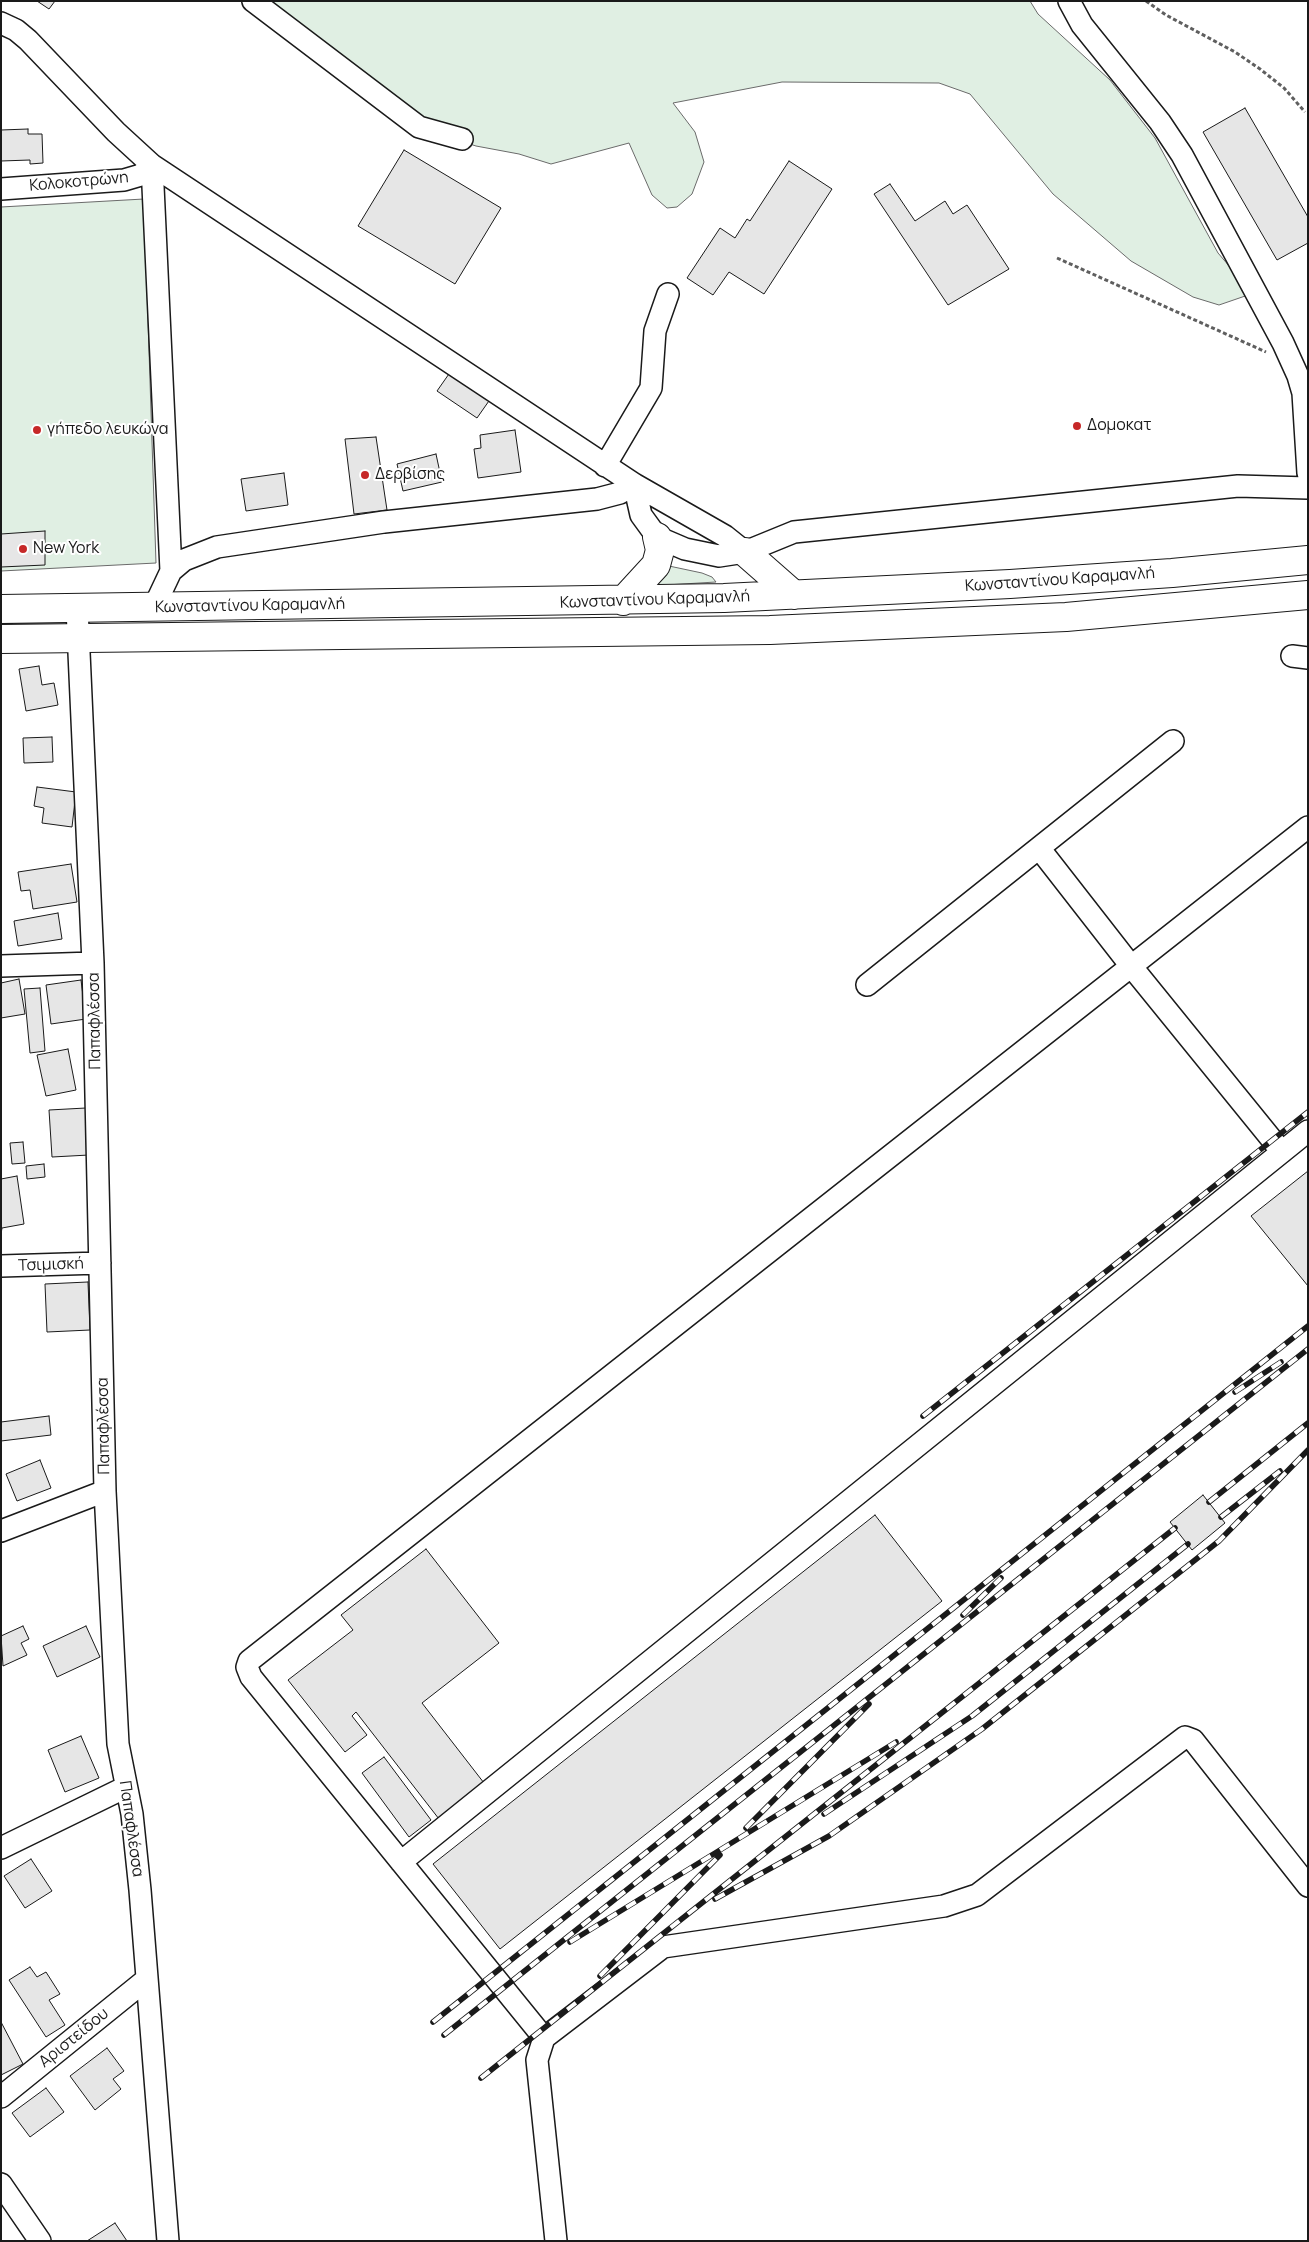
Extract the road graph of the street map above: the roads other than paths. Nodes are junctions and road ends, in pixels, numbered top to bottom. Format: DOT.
graph roads {
  1 [pos="254,1"];
  2 [pos="1069,1"];
  3 [pos="1,24"];
  4 [pos="462,139"];
  5 [pos="152,165"];
  6 [pos="1,189"];
  7 [pos="668,294"];
  8 [pos="606,466"];
  9 [pos="1308,473"];
  10 [pos="634,484"];
  11 [pos="1308,488"];
  12 [pos="657,537"];
  13 [pos="745,552"];
  14 [pos="1308,560"];
  15 [pos="171,571"];
  16 [pos="794,595"];
  17 [pos="1308,595"];
  18 [pos="623,601"];
  19 [pos="154,607"];
  20 [pos="77,608"];
  21 [pos="1,609"];
  22 [pos="78,638"];
  23 [pos="1,640"];
  24 [pos="1173,741"];
  25 [pos="1308,827"];
  26 [pos="1040,848"];
  27 [pos="94,963"];
  28 [pos="1,966"];
  29 [pos="1131,966"];
  30 [pos="867,985"];
  31 [pos="1308,1131"];
  32 [pos="1282,1152"];
  33 [pos="100,1263"];
  34 [pos="1,1266"];
  35 [pos="105,1490"];
  36 [pos="1,1531"];
  37 [pos="126,1787"];
  38 [pos="1,1848"];
  39 [pos="401,1862"];
  40 [pos="1308,1886"];
  41 [pos="148,1979"];
  42 [pos="544,2038"];
  43 [pos="1,2097"];
  44 [pos="1,2184"];
  45 [pos="40,2241"];
  46 [pos="168,2241"];
  47 [pos="556,2241"];
  1 -- 4 [label="street"];
  2 -- 9 [label="street"];
  3 -- 5 [label="street"];
  5 -- 6 [label="street, Κολοκοτρώνη"];
  5 -- 8 [label="street"];
  5 -- 15 [label="street"];
  7 -- 8 [label="street"];
  8 -- 10 [label="street"];
  10 -- 12 [label="street"];
  10 -- 13 [label="street"];
  10 -- 15 [label="street"];
  11 -- 13 [label="street"];
  12 -- 13 [label="street"];
  12 -- 18 [label="main road"];
  13 -- 16 [label="main road"];
  14 -- 16 [label="main road, Κωνσταντίνου Καραμανλή"];
  15 -- 19 [label="street"];
  16 -- 18 [label="main road, Κωνσταντίνου Καραμανλή"];
  17 -- 22 [label="main road, Κωνσταντίνου Καραμανλή"];
  18 -- 19 [label="main road, Κωνσταντίνου Καραμανλή"];
  19 -- 20 [label="main road, Κωνσταντίνου Καραμανλή"];
  20 -- 21 [label="main road, Κωνσταντίνου Καραμανλή"];
  20 -- 22 [label="street, Παπαφλέσσα"];
  22 -- 23 [label="main road, Κωνσταντίνου Καραμανλή"];
  22 -- 27 [label="street, Παπαφλέσσα"];
  24 -- 26 [label="street"];
  25 -- 29 [label="street"];
  26 -- 29 [label="street"];
  26 -- 30 [label="street"];
  27 -- 28 [label="street"];
  27 -- 33 [label="street, Παπαφλέσσα"];
  29 -- 32 [label="street"];
  29 -- 39 [label="street"];
  31 -- 32 [label="street"];
  32 -- 39 [label="street"];
  33 -- 34 [label="street, Τσιμισκή"];
  33 -- 35 [label="street, Παπαφλέσσα"];
  35 -- 36 [label="street"];
  35 -- 37 [label="street, Παπαφλέσσα"];
  37 -- 38 [label="street"];
  37 -- 41 [label="street, Παπαφλέσσα"];
  39 -- 42 [label="street"];
  40 -- 42 [label="street"];
  41 -- 43 [label="street, Αριστείδου"];
  41 -- 46 [label="street, Παπαφλέσσα"];
  42 -- 47 [label="street"];
  44 -- 45 [label="street"];
}
